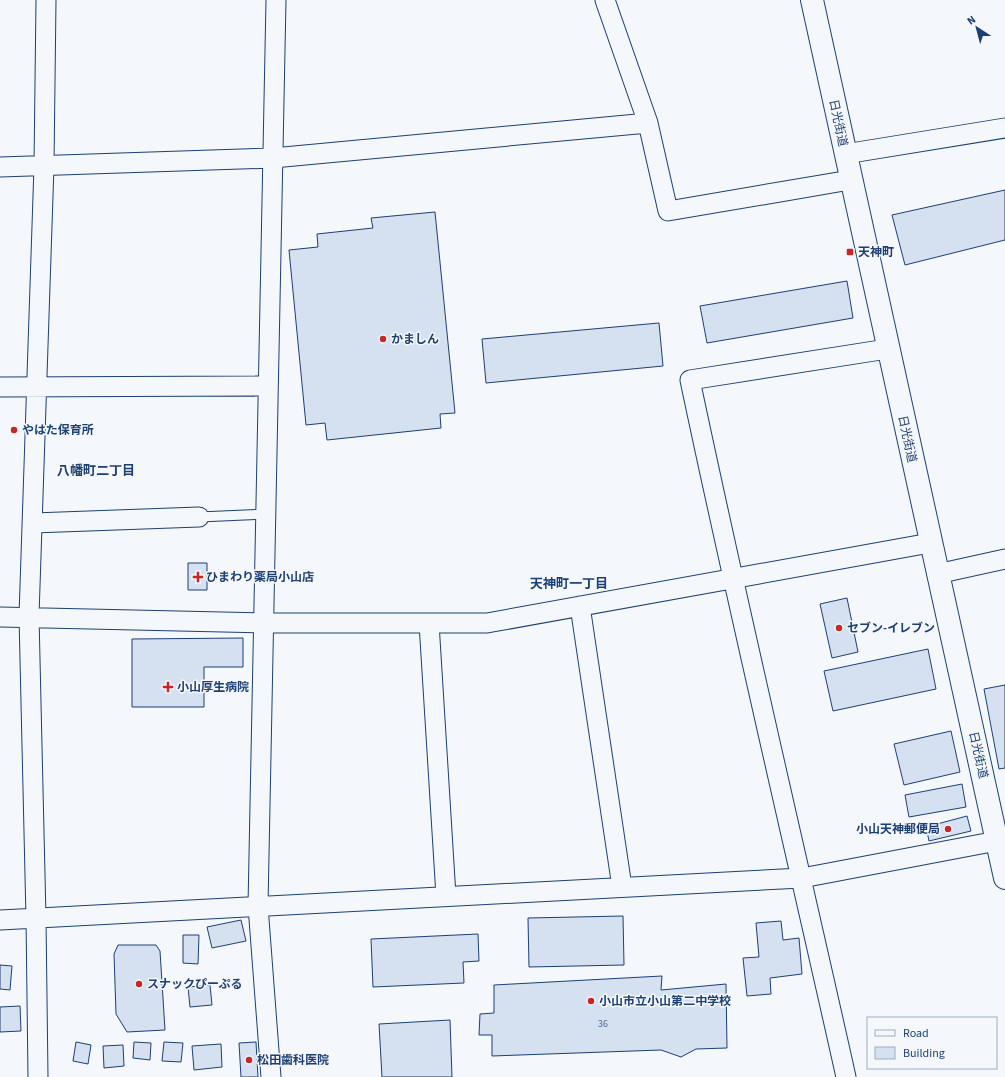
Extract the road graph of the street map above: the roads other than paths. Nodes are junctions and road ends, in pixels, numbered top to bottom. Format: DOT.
graph roads {
  1 [pos="46,0"];
  2 [pos="276,0"];
  3 [pos="606,0"];
  4 [pos="812,0"];
  5 [pos="648,123"];
  6 [pos="1005,128"];
  7 [pos="845,154"];
  8 [pos="273,158"];
  9 [pos="44,166"];
  10 [pos="0,167"];
  11 [pos="850,180"];
  12 [pos="887,348"];
  13 [pos="268,386"];
  14 [pos="0,387"];
  15 [pos="37,387"];
  16 [pos="265,514"];
  17 [pos="199,517"];
  18 [pos="33,523"];
  19 [pos="930,543"];
  20 [pos="1005,559"];
  21 [pos="937,574"];
  22 [pos="732,578"];
  23 [pos="580,606"];
  24 [pos="29,616"];
  25 [pos="0,617"];
  26 [pos="262,623"];
  27 [pos="429,623"];
  28 [pos="997,841"];
  29 [pos="802,878"];
  30 [pos="1005,878"];
  31 [pos="622,887"];
  32 [pos="446,896"];
  33 [pos="258,906"];
  34 [pos="36,918"];
  35 [pos="0,920"];
  36 [pos="38,1077"];
  37 [pos="272,1077"];
  38 [pos="846,1077"];
  1 -- 9 [label="street"];
  2 -- 8 [label="street"];
  3 -- 5 [label="street"];
  4 -- 7 [label="main road, 日光街道"];
  5 -- 8 [label="street"];
  5 -- 11 [label="street"];
  6 -- 7 [label="street"];
  7 -- 11 [label="main road, 日光街道"];
  8 -- 9 [label="street"];
  8 -- 13 [label="street"];
  9 -- 10 [label="street"];
  9 -- 15 [label="street"];
  11 -- 12 [label="main road, 日光街道"];
  12 -- 19 [label="main road, 日光街道"];
  12 -- 22 [label="street"];
  13 -- 15 [label="street"];
  13 -- 16 [label="street"];
  14 -- 15 [label="street"];
  15 -- 18 [label="street"];
  16 -- 17 [label="lane"];
  16 -- 26 [label="street"];
  17 -- 18 [label="street"];
  18 -- 24 [label="street"];
  19 -- 21 [label="main road, 日光街道"];
  19 -- 22 [label="street"];
  20 -- 21 [label="street"];
  21 -- 28 [label="main road, 日光街道"];
  22 -- 23 [label="street"];
  22 -- 29 [label="street"];
  23 -- 27 [label="street"];
  23 -- 31 [label="street"];
  24 -- 25 [label="street"];
  24 -- 26 [label="street"];
  24 -- 34 [label="street"];
  26 -- 27 [label="street"];
  26 -- 33 [label="street"];
  27 -- 32 [label="street"];
  28 -- 29 [label="street"];
  28 -- 30 [label="main road, 日光街道"];
  29 -- 31 [label="street"];
  29 -- 38 [label="street"];
  31 -- 32 [label="street"];
  32 -- 33 [label="street"];
  33 -- 34 [label="street"];
  33 -- 37 [label="street"];
  34 -- 35 [label="street"];
  34 -- 36 [label="street"];
}
